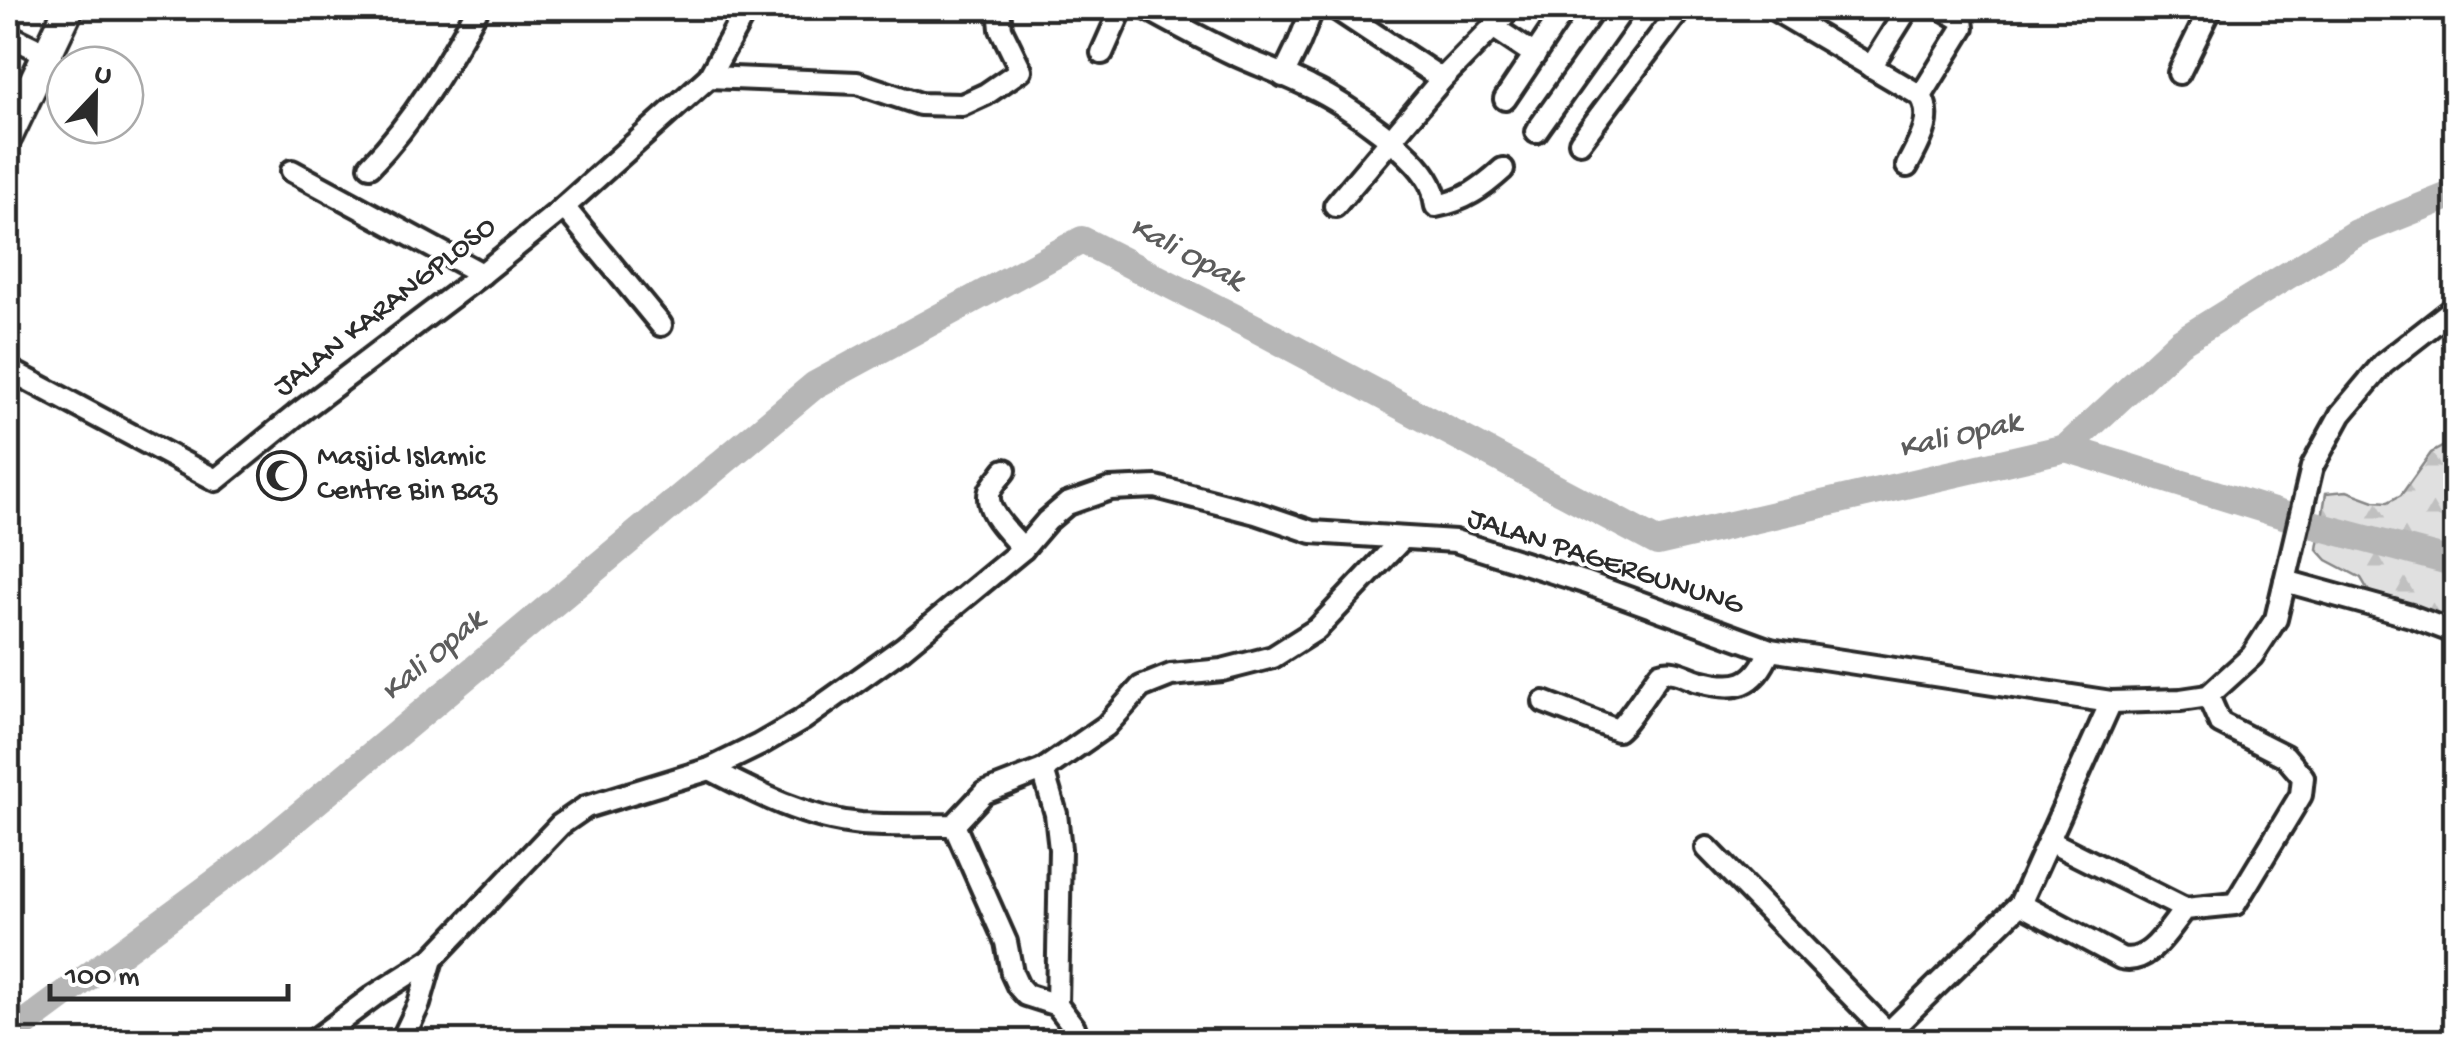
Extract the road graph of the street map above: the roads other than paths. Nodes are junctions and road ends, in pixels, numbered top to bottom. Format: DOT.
graph roads {
  1 [pos="68,8"];
  2 [pos="478,8"];
  3 [pos="747,8"];
  4 [pos="1000,8"];
  5 [pos="1122,8"];
  6 [pos="1146,8"];
  7 [pos="1313,8"];
  8 [pos="1335,8"];
  9 [pos="1509,8"];
  10 [pos="1566,8"];
  11 [pos="1624,8"];
  12 [pos="1681,8"];
  13 [pos="1772,8"];
  14 [pos="1908,8"];
  15 [pos="1942,8"];
  16 [pos="2211,8"];
  17 [pos="1493,27"];
  18 [pos="8,36"];
  19 [pos="51,45"];
  20 [pos="45,53"];
  21 [pos="1102,53"];
  22 [pos="1535,55"];
  23 [pos="45,56"];
  24 [pos="1870,68"];
  25 [pos="2179,73"];
  26 [pos="1283,76"];
  27 [pos="709,77"];
  28 [pos="1442,80"];
  29 [pos="19,85"];
  30 [pos="1921,96"];
  31 [pos="1505,98"];
  32 [pos="1536,132"];
  33 [pos="8,136"];
  34 [pos="1390,140"];
  35 [pos="1580,142"];
  36 [pos="370,166"];
  37 [pos="1907,166"];
  38 [pos="1503,170"];
  39 [pos="292,171"];
  40 [pos="1335,206"];
  41 [pos="564,207"];
  42 [pos="482,274"];
  43 [pos="2456,306"];
  44 [pos="661,324"];
  45 [pos="8,369"];
  46 [pos="1005,470"];
  47 [pos="1402,539"];
  48 [pos="1023,549"];
  49 [pos="2286,581"];
  50 [pos="2456,633"];
  51 [pos="1770,650"];
  52 [pos="2208,696"];
  53 [pos="1544,702"];
  54 [pos="2111,702"];
  55 [pos="710,768"];
  56 [pos="1042,770"];
  57 [pos="954,824"];
  58 [pos="2049,841"];
  59 [pos="1707,848"];
  60 [pos="2020,904"];
  61 [pos="2185,909"];
  62 [pos="432,959"];
  63 [pos="1057,1005"];
  64 [pos="1886,1037"];
  65 [pos="312,1042"];
  66 [pos="400,1042"];
  67 [pos="1078,1042"];
  1 -- 19 [label="main road"];
  2 -- 36 [label="street"];
  3 -- 27 [label="street, JALAN KARANGPLOSO"];
  4 -- 27 [label="street"];
  5 -- 21 [label="street"];
  6 -- 26 [label="street"];
  7 -- 26 [label="street"];
  8 -- 28 [label="street"];
  9 -- 17 [label="street"];
  10 -- 22 [label="street"];
  11 -- 32 [label="street"];
  12 -- 35 [label="street"];
  13 -- 24 [label="street"];
  14 -- 24 [label="street"];
  15 -- 30 [label="street"];
  16 -- 25 [label="street"];
  17 -- 22 [label="street"];
  17 -- 28 [label="street"];
  18 -- 20 [label="street"];
  22 -- 31 [label="street"];
  23 -- 29 [label="main road"];
  24 -- 30 [label="street"];
  26 -- 34 [label="street"];
  27 -- 41 [label="street, JALAN KARANGPLOSO"];
  28 -- 34 [label="street"];
  29 -- 33 [label="main road"];
  30 -- 37 [label="street"];
  34 -- 38 [label="street"];
  34 -- 40 [label="street"];
  39 -- 42 [label="street"];
  41 -- 42 [label="street, JALAN KARANGPLOSO"];
  41 -- 44 [label="street"];
  42 -- 45 [label="street, JALAN KARANGPLOSO"];
  43 -- 49 [label="street"];
  46 -- 48 [label="street"];
  47 -- 48 [label="street, JALAN PAGERGUNUNG"];
  47 -- 51 [label="street, JALAN PAGERGUNUNG"];
  47 -- 56 [label="street"];
  48 -- 55 [label="street, JALAN PAGERGUNUNG"];
  49 -- 50 [label="street"];
  49 -- 52 [label="street"];
  51 -- 53 [label="street"];
  51 -- 54 [label="street, JALAN PAGERGUNUNG"];
  52 -- 54 [label="street, JALAN PAGERGUNUNG"];
  52 -- 61 [label="street"];
  54 -- 58 [label="street"];
  55 -- 57 [label="street"];
  55 -- 62 [label="street, JALAN PAGERGUNUNG"];
  56 -- 57 [label="street"];
  56 -- 63 [label="street"];
  57 -- 63 [label="street"];
  58 -- 60 [label="street"];
  58 -- 61 [label="street"];
  59 -- 64 [label="street"];
  60 -- 61 [label="street"];
  60 -- 64 [label="street"];
  62 -- 65 [label="street"];
  62 -- 66 [label="street, JALAN PAGERGUNUNG"];
  63 -- 67 [label="street"];
}
